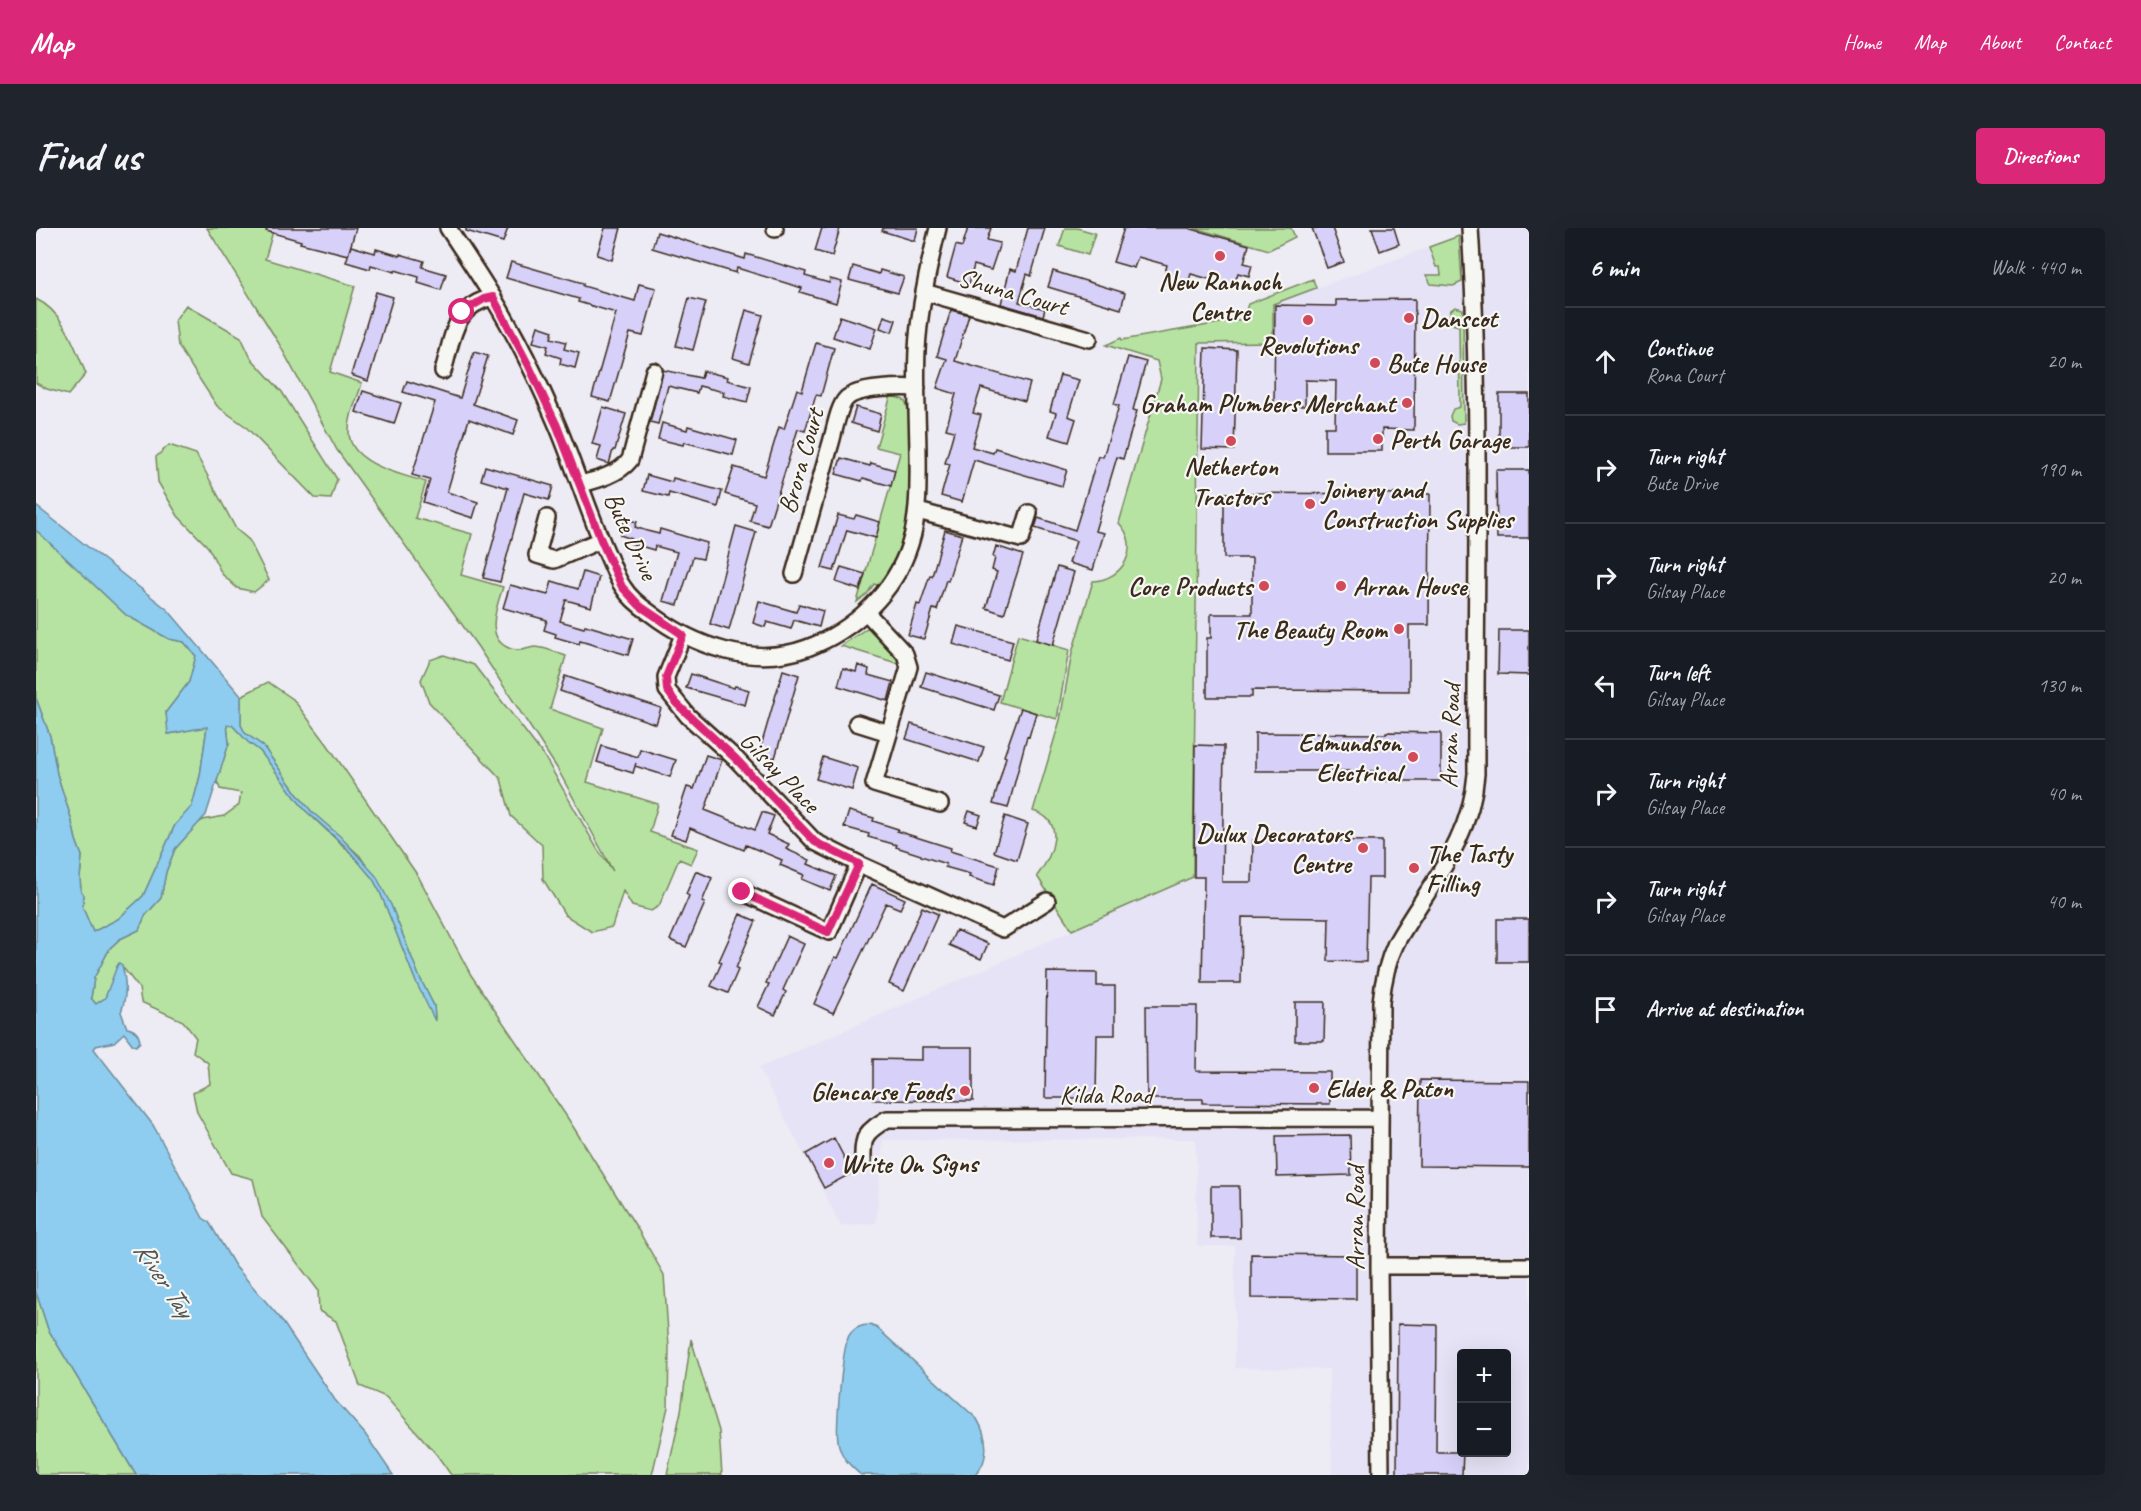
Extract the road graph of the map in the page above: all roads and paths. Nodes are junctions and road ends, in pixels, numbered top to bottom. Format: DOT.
graph roads {
  1 [pos="448,228"];
  2 [pos="938,228"];
  3 [pos="1470,228"];
  4 [pos="924,292"];
  5 [pos="493,297"];
  6 [pos="1089,339"];
  7 [pos="443,371"];
  8 [pos="654,371"];
  9 [pos="918,388"];
  10 [pos="581,484"];
  11 [pos="918,511"];
  12 [pos="1029,513"];
  13 [pos="547,518"];
  14 [pos="601,540"];
  15 [pos="794,574"];
  16 [pos="866,612"];
  17 [pos="683,635"];
  18 [pos="856,723"];
  19 [pos="889,733"];
  20 [pos="940,804"];
  21 [pos="859,864"];
  22 [pos="742,892"];
  23 [pos="1047,901"];
  24 [pos="1380,1118"];
  25 [pos="863,1161"];
  26 [pos="1379,1266"];
  27 [pos="1529,1266"];
  28 [pos="1381,1475"];
  1 -- 5 [label="street, Bute Drive"];
  2 -- 4 [label="street, Bute Drive"];
  3 -- 24 [label="street, Arran Road"];
  4 -- 6 [label="street, Shuna Court"];
  4 -- 9 [label="street, Bute Drive"];
  5 -- 7 [label="street"];
  5 -- 10 [label="street, Bute Drive"];
  8 -- 10 [label="street"];
  9 -- 11 [label="street, Bute Drive"];
  9 -- 15 [label="street, Brora Court"];
  10 -- 14 [label="street, Bute Drive"];
  11 -- 12 [label="street"];
  11 -- 16 [label="street, Bute Drive"];
  13 -- 14 [label="street"];
  14 -- 17 [label="street, Bute Drive"];
  16 -- 17 [label="street, Bute Drive"];
  16 -- 19 [label="street"];
  17 -- 21 [label="street, Gilsay Place"];
  18 -- 19 [label="street"];
  19 -- 20 [label="street"];
  21 -- 22 [label="street"];
  21 -- 23 [label="street, Gilsay Place"];
  24 -- 25 [label="street, Kilda Road"];
  24 -- 26 [label="street, Arran Road"];
  26 -- 27 [label="street"];
  26 -- 28 [label="street, Arran Road"];
}
